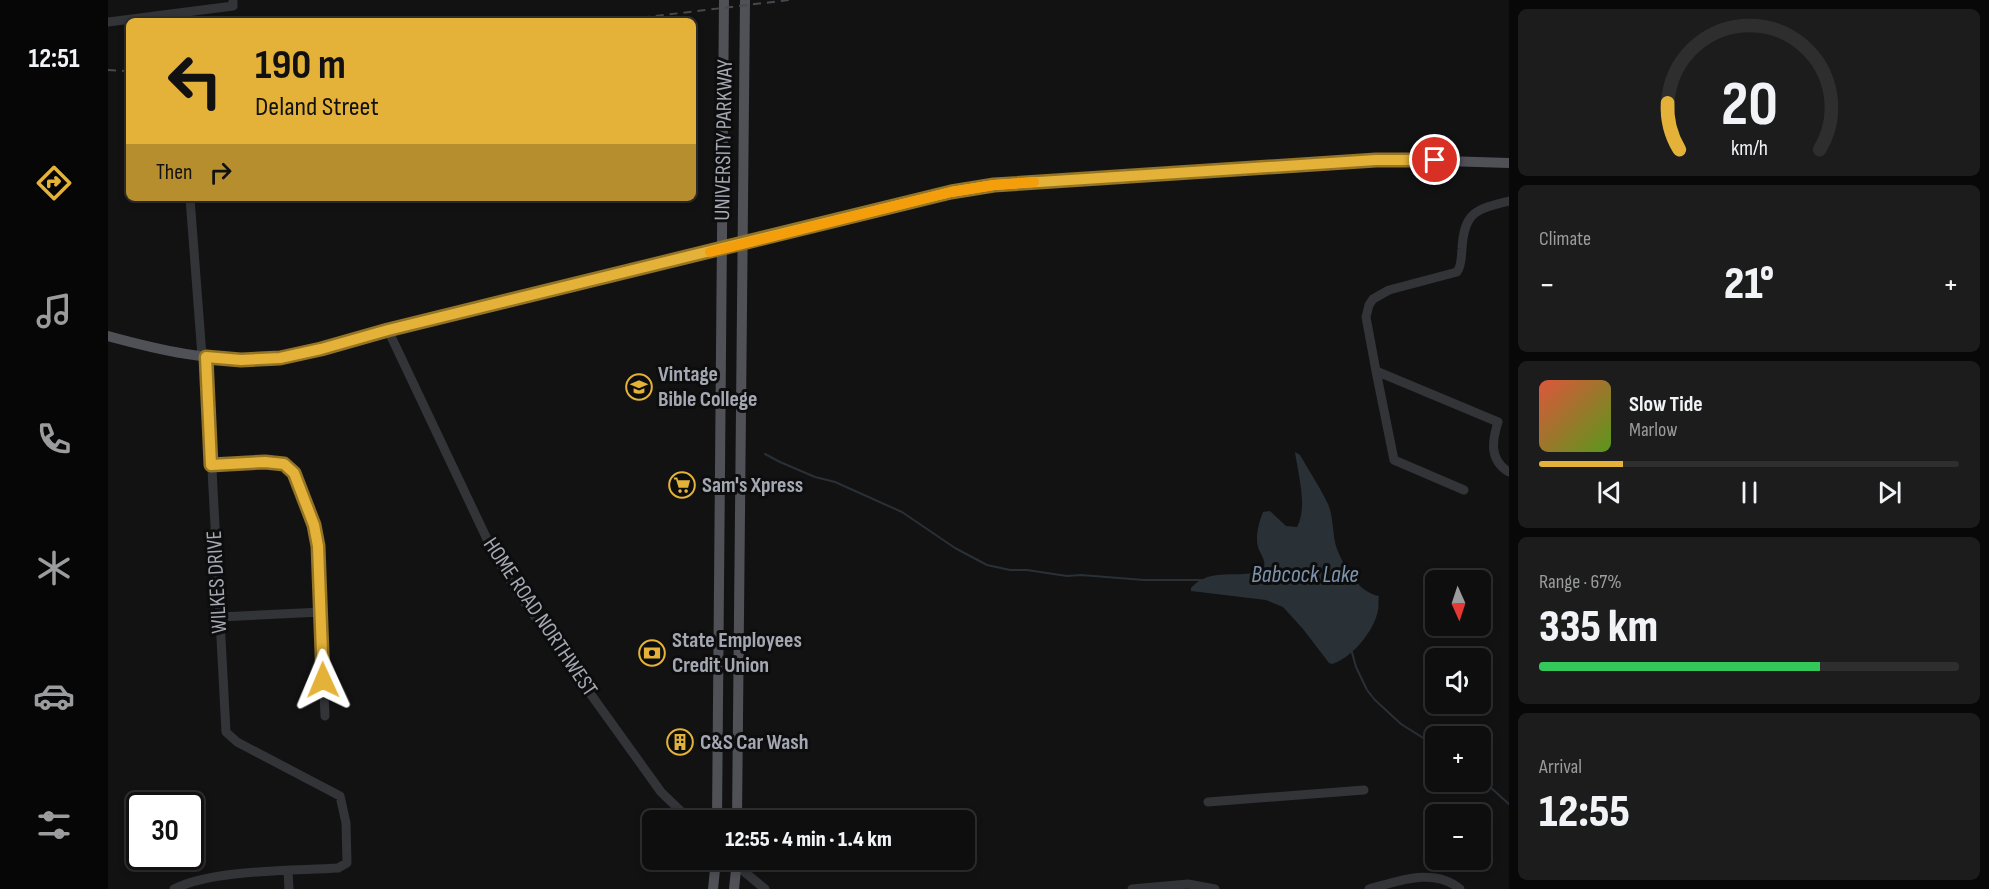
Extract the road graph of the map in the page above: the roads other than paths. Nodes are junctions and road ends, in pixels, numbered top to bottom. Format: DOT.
graph roads {
  1 [pos="233,0"];
  2 [pos="724,0"];
  3 [pos="745,0"];
  4 [pos="139,18"];
  5 [pos="126,20"];
  6 [pos="108,22"];
  7 [pos="1509,163"];
  8 [pos="190,201"];
  9 [pos="1509,201"];
  10 [pos="388,330"];
  11 [pos="108,336"];
  12 [pos="204,356"];
  13 [pos="1376,371"];
  14 [pos="211,465"];
  15 [pos="1509,472"];
  16 [pos="1464,490"];
  17 [pos="322,612"];
  18 [pos="219,617"];
  19 [pos="325,716"];
  20 [pos="1364,790"];
  21 [pos="1208,802"];
  22 [pos="680,810"];
  23 [pos="717,810"];
  24 [pos="737,810"];
  25 [pos="715,870"];
  26 [pos="735,870"];
  27 [pos="745,870"];
  28 [pos="288,871"];
  29 [pos="174,889"];
  30 [pos="289,889"];
  31 [pos="713,889"];
  32 [pos="734,889"];
  33 [pos="765,889"];
  34 [pos="1132,889"];
  35 [pos="1215,889"];
  36 [pos="1369,889"];
  37 [pos="1460,889"];
  1 -- 4 [label="street"];
  2 -- 23 [label="main road, UNIVERSITY PARKWAY"];
  3 -- 24 [label="main road, UNIVERSITY PARKWAY"];
  5 -- 6 [label="street"];
  7 -- 10 [label="main road, bridge"];
  8 -- 12 [label="street, WILKES DRIVE"];
  9 -- 13 [label="street"];
  10 -- 12 [label="main road"];
  10 -- 22 [label="street, HOME ROAD NORTHWEST"];
  11 -- 12 [label="main road"];
  12 -- 14 [label="street, WILKES DRIVE"];
  13 -- 15 [label="street"];
  13 -- 16 [label="street"];
  14 -- 17 [label="street"];
  14 -- 18 [label="street, WILKES DRIVE"];
  17 -- 18 [label="street"];
  17 -- 19 [label="street"];
  18 -- 28 [label="street, WILKES DRIVE"];
  20 -- 21 [label="street"];
  25 -- 31 [label="main road"];
  26 -- 32 [label="main road"];
  27 -- 33 [label="street"];
  28 -- 29 [label="street"];
  28 -- 30 [label="street"];
  34 -- 35 [label="street"];
  36 -- 37 [label="street"];
}
